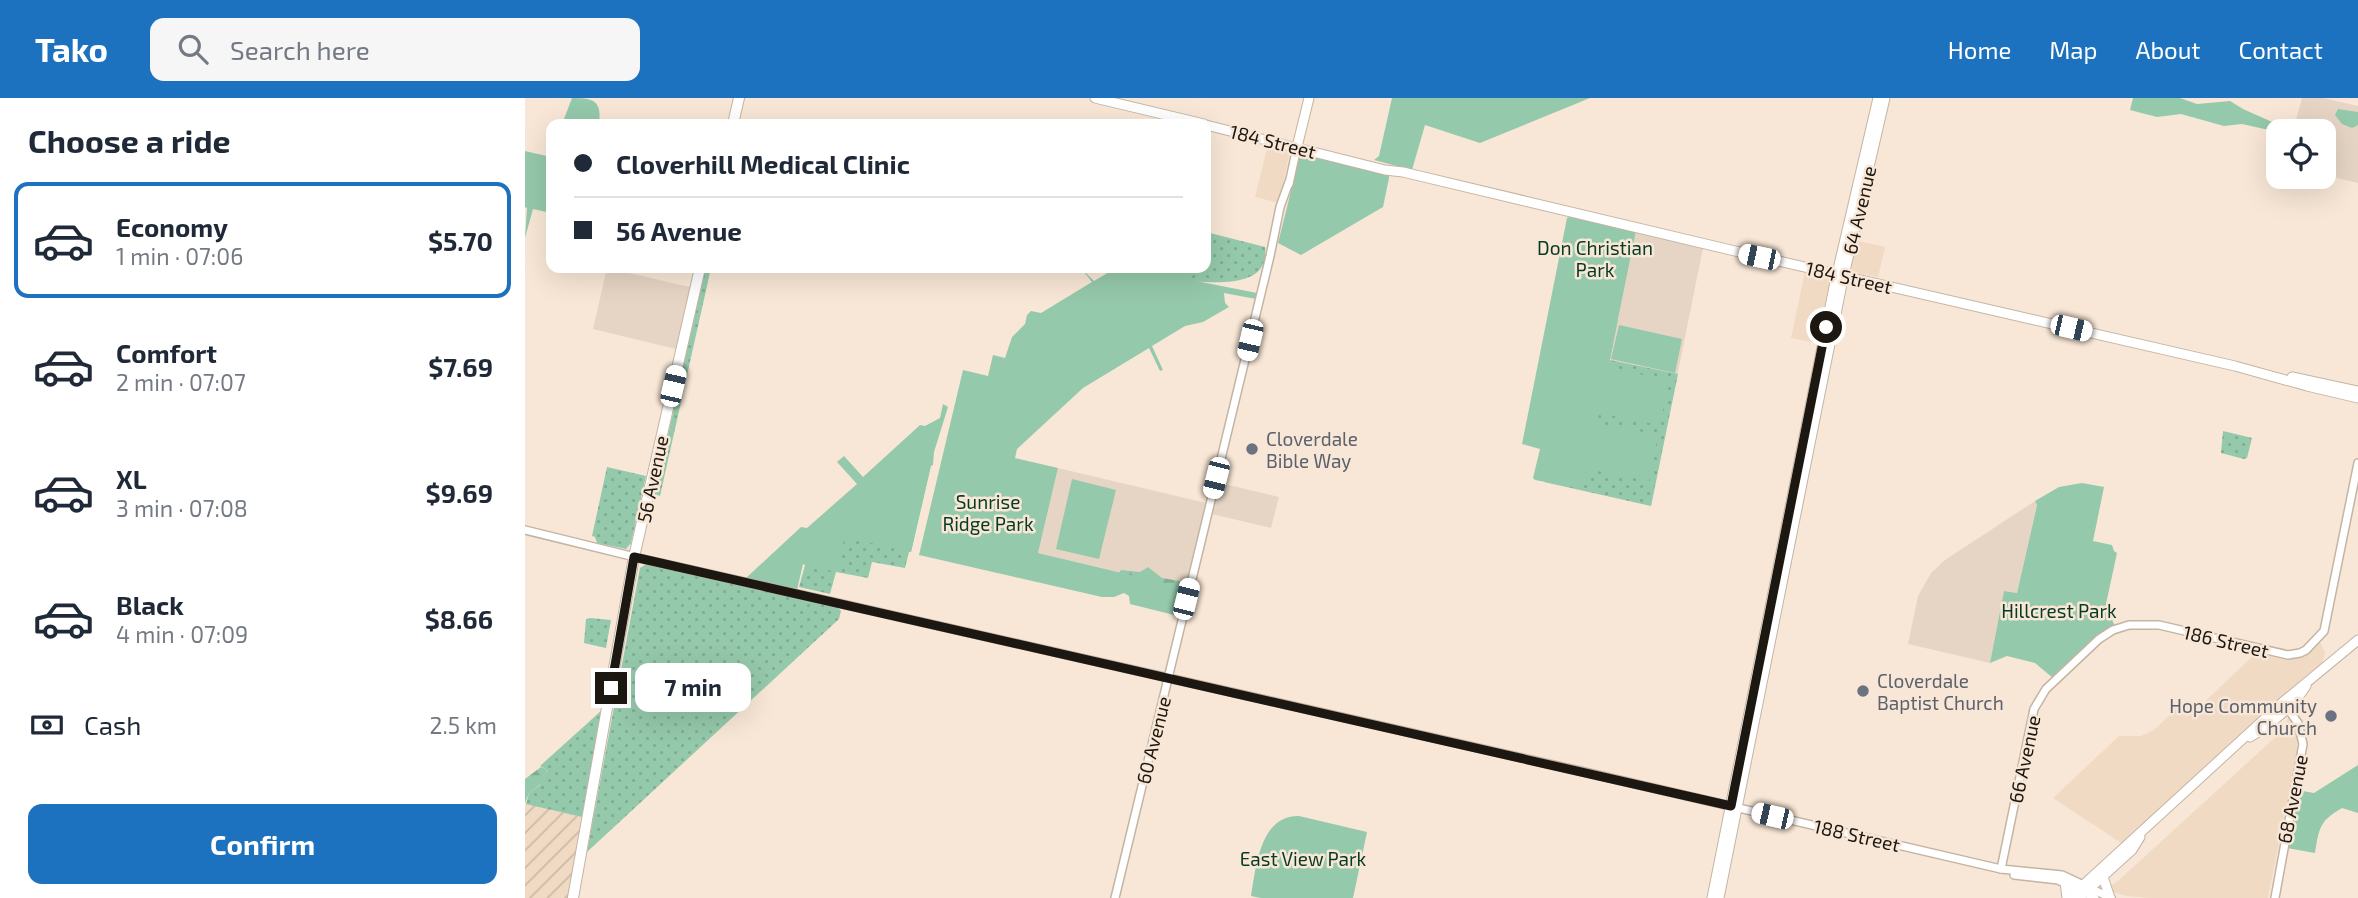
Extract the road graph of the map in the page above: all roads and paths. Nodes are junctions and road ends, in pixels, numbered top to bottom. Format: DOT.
graph roads {
  1 [pos="739,98"];
  2 [pos="1095,98"];
  3 [pos="1309,98"];
  4 [pos="1878,98"];
  5 [pos="1885,98"];
  6 [pos="734,119"];
  7 [pos="1181,119"];
  8 [pos="1211,126"];
  9 [pos="1297,147"];
  10 [pos="698,273"];
  11 [pos="1840,275"];
  12 [pos="2256,371"];
  13 [pos="2358,391"];
  14 [pos="2358,398"];
  15 [pos="2358,463"];
  16 [pos="525,530"];
  17 [pos="634,557"];
  18 [pos="2145,623"];
  19 [pos="2358,640"];
  20 [pos="1758,673"];
  21 [pos="2314,674"];
  22 [pos="1168,678"];
  23 [pos="1758,704"];
  24 [pos="2285,705"];
  25 [pos="2238,742"];
  26 [pos="1734,807"];
  27 [pos="2146,827"];
  28 [pos="2001,869"];
  29 [pos="2103,877"];
  30 [pos="2065,882"];
  31 [pos="2083,891"];
  32 [pos="573,898"];
  33 [pos="1115,898"];
  34 [pos="1712,898"];
  35 [pos="1719,898"];
  36 [pos="2068,898"];
  37 [pos="2095,898"];
  38 [pos="2110,898"];
  39 [pos="2273,898"];
  1 -- 6 [label="highway"];
  2 -- 7 [label="main road, 184 Street"];
  3 -- 9 [label="main road, 60 Avenue"];
  4 -- 11 [label="main road, 64 Avenue"];
  5 -- 11 [label="main road, 64 Avenue"];
  8 -- 9 [label="main road, 184 Street"];
  9 -- 11 [label="main road, 184 Street"];
  9 -- 22 [label="street, 60 Avenue"];
  10 -- 17 [label="highway, 56 Avenue"];
  11 -- 12 [label="main road, 184 Street"];
  11 -- 20 [label="main road"];
  11 -- 23 [label="main road, 64 Avenue"];
  12 -- 13 [label="main road, 184 Street"];
  12 -- 14 [label="main road, 184 Street"];
  15 -- 18 [label="street, 186 Street"];
  16 -- 17 [label="street, 188 Street"];
  17 -- 22 [label="street, 188 Street"];
  17 -- 32 [label="highway, 56 Avenue"];
  18 -- 28 [label="street, 66 Avenue"];
  19 -- 21 [label="main road"];
  20 -- 23 [label="main road"];
  20 -- 26 [label="main road"];
  21 -- 24 [label="main road"];
  21 -- 24 [label="main road"];
  22 -- 26 [label="street, 188 Street"];
  22 -- 33 [label="street, 60 Avenue"];
  23 -- 26 [label="main road, 64 Avenue"];
  24 -- 25 [label="main road"];
  24 -- 25 [label="main road"];
  24 -- 39 [label="street, 68 Avenue"];
  25 -- 27 [label="main road"];
  26 -- 28 [label="street, 188 Street"];
  26 -- 34 [label="main road, 64 Avenue"];
  26 -- 35 [label="main road, 64 Avenue"];
  27 -- 29 [label="main road"];
  27 -- 31 [label="main road"];
  28 -- 30 [label="street, 188 Street"];
  28 -- 31 [label="street, 188 Street"];
  29 -- 31 [label="main road"];
  29 -- 38 [label="main road"];
  30 -- 31 [label="street, 188 Street"];
  30 -- 36 [label="main road"];
  31 -- 36 [label="main road"];
  31 -- 37 [label="street, 188 Street"];
  31 -- 38 [label="street, 188 Street"];
}
